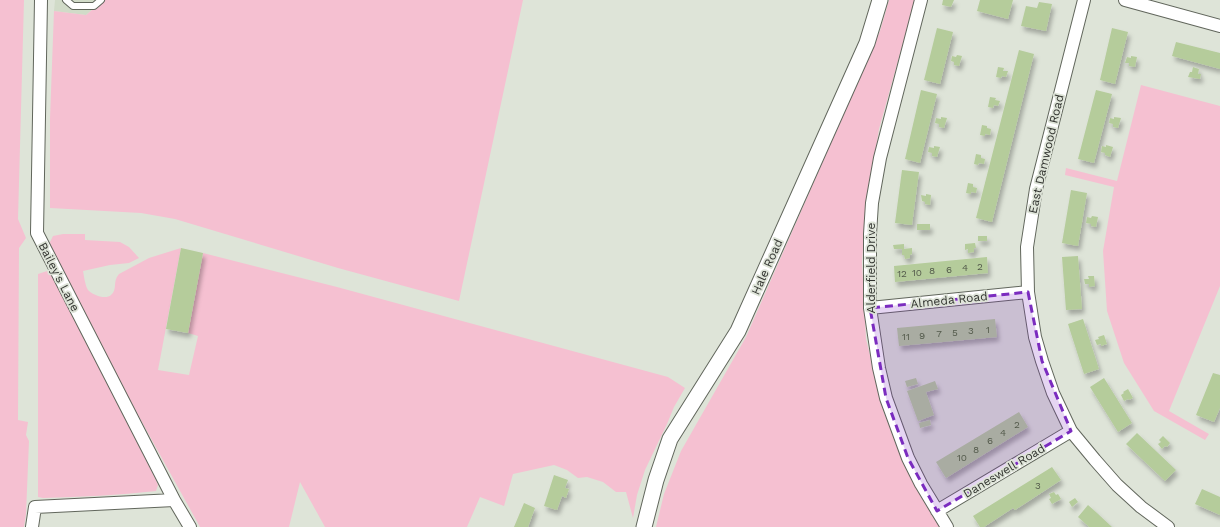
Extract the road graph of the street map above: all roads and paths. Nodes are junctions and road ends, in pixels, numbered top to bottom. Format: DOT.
graph roads {
  1 [pos="41,0"];
  2 [pos="66,0"];
  3 [pos="101,0"];
  4 [pos="880,0"];
  5 [pos="921,0"];
  6 [pos="1084,0"];
  7 [pos="1125,0"];
  8 [pos="1220,26"];
  9 [pos="1028,292"];
  10 [pos="870,308"];
  11 [pos="1071,431"];
  12 [pos="174,500"];
  13 [pos="937,511"];
  14 [pos="32,527"];
  15 [pos="190,527"];
  16 [pos="644,527"];
  17 [pos="947,527"];
  18 [pos="1168,527"];
  1 -- 12 [label="street, Bailey's Lane"];
  2 -- 3 [label="lane"];
  4 -- 16 [label="street, Hale Road"];
  5 -- 10 [label="street, Alderfield Drive"];
  6 -- 9 [label="street, East Damwood Road"];
  7 -- 8 [label="street"];
  9 -- 10 [label="street, Almeda Road"];
  9 -- 11 [label="street, East Damwood Road"];
  10 -- 13 [label="street, Alderfield Drive"];
  11 -- 13 [label="street, Daneswell Road"];
  11 -- 18 [label="street, East Damwood Road"];
  12 -- 14 [label="street"];
  12 -- 15 [label="street, Bailey's Lane"];
  13 -- 17 [label="street, Alderfield Drive"];
}
